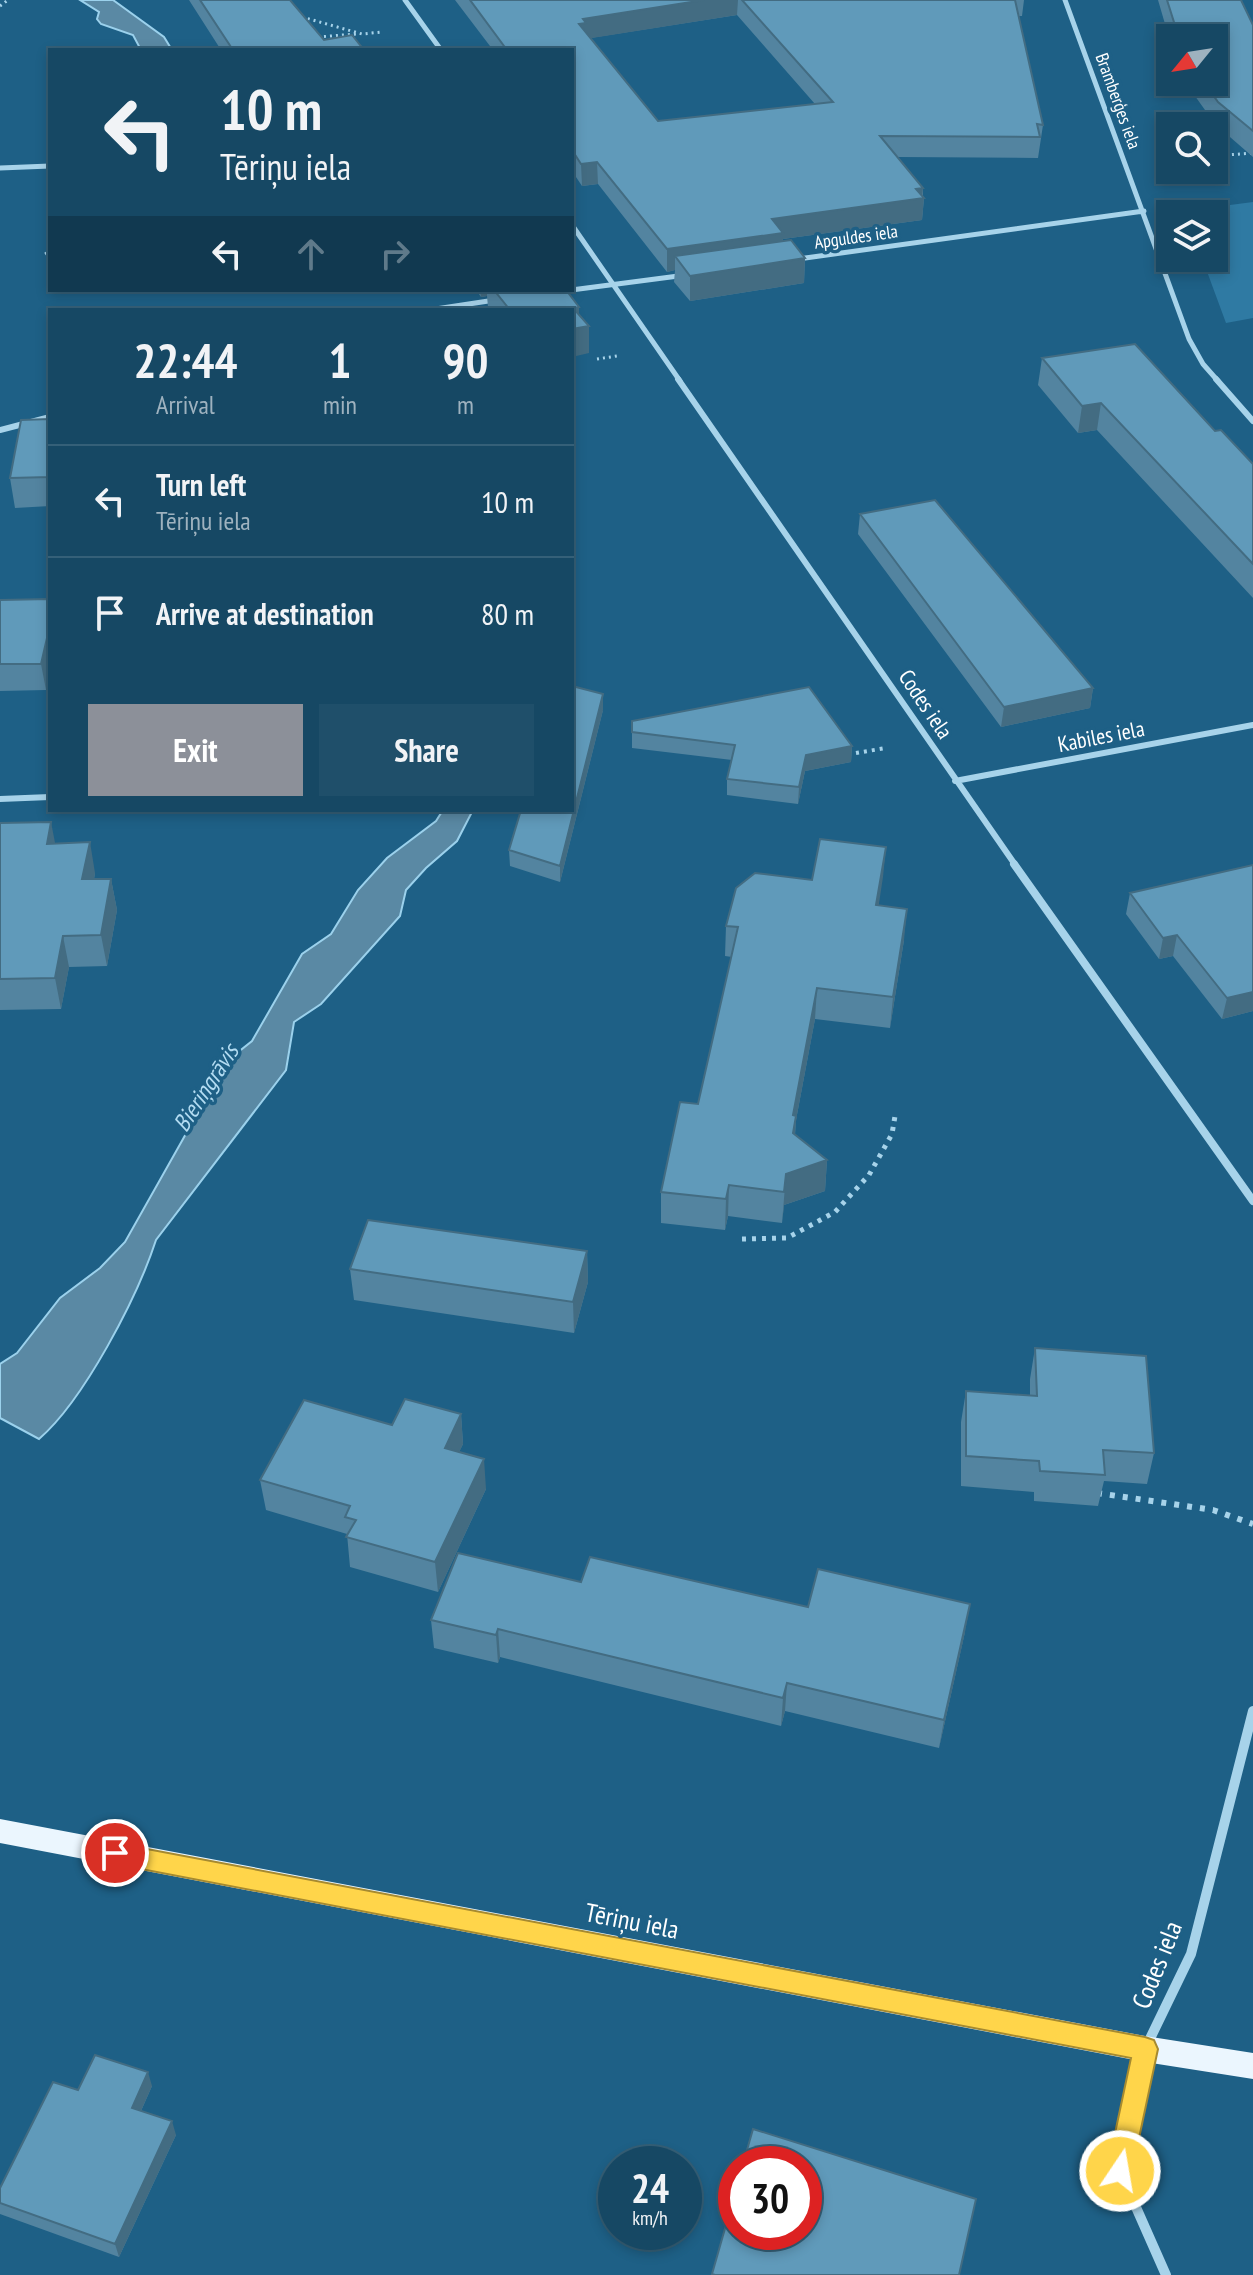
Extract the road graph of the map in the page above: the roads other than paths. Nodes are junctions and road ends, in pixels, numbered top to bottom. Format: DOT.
graph roads {
  1 [pos="405,0"];
  2 [pos="1065,0"];
  3 [pos="440,48"];
  4 [pos="48,166"];
  5 [pos="0,168"];
  6 [pos="1144,211"];
  7 [pos="574,228"];
  8 [pos="794,260"];
  9 [pos="689,274"];
  10 [pos="614,285"];
  11 [pos="574,290"];
  12 [pos="556,292"];
  13 [pos="540,294"];
  14 [pos="511,298"];
  15 [pos="443,308"];
  16 [pos="48,418"];
  17 [pos="1253,421"];
  18 [pos="0,430"];
  19 [pos="1253,725"];
  20 [pos="955,781"];
  21 [pos="48,797"];
  22 [pos="0,799"];
  23 [pos="1253,1201"];
  24 [pos="1253,1711"];
  25 [pos="0,1831"];
  26 [pos="1145,2049"];
  27 [pos="1253,2066"];
  28 [pos="1166,2275"];
  1 -- 3 [label="street"];
  2 -- 6 [label="street, Bramberģes iela"];
  4 -- 5 [label="street"];
  6 -- 8 [label="street, Apguldes iela"];
  6 -- 17 [label="street, Bramberģes iela"];
  7 -- 10 [label="street, Codes iela"];
  9 -- 10 [label="street"];
  10 -- 11 [label="street"];
  10 -- 20 [label="street, Codes iela"];
  12 -- 13 [label="street"];
  14 -- 15 [label="street"];
  16 -- 18 [label="street"];
  19 -- 20 [label="street, Kabiles iela"];
  20 -- 23 [label="street, Codes iela"];
  21 -- 22 [label="street"];
  24 -- 26 [label="street, Codes iela"];
  25 -- 26 [label="main road, Tēriņu iela"];
  26 -- 27 [label="main road, Tēriņu iela"];
  26 -- 28 [label="street, Codes iela"];
}
